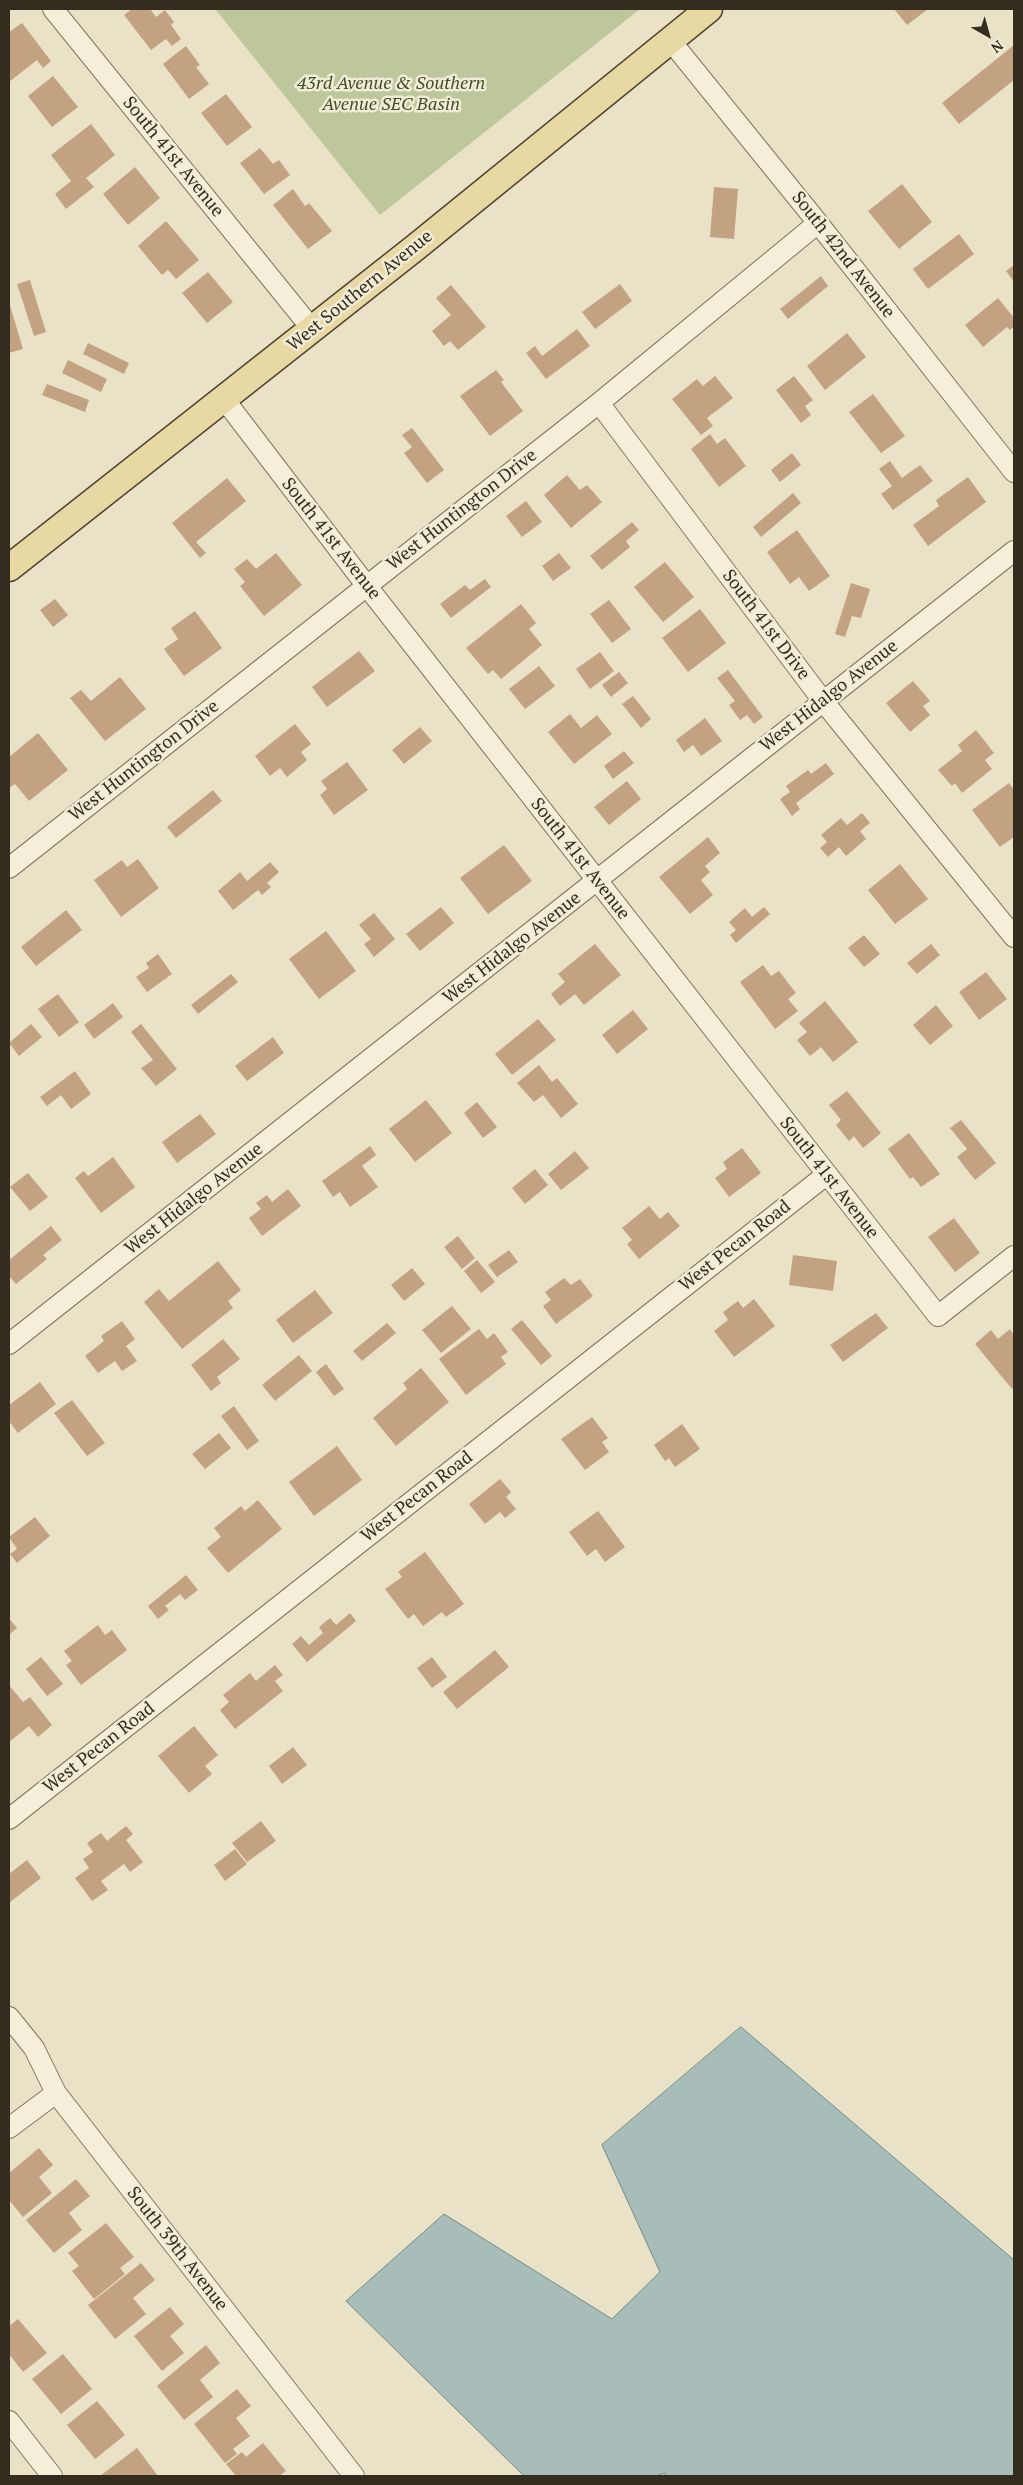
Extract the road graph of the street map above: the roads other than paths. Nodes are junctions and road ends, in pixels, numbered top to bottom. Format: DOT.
graph roads {
  1 [pos="52,9"];
  2 [pos="709,9"];
  3 [pos="670,40"];
  4 [pos="818,223"];
  5 [pos="312,330"];
  6 [pos="224,399"];
  7 [pos="598,403"];
  8 [pos="1014,472"];
  9 [pos="1014,551"];
  10 [pos="9,568"];
  11 [pos="366,585"];
  12 [pos="823,701"];
  13 [pos="9,868"];
  14 [pos="597,881"];
  15 [pos="1014,937"];
  16 [pos="826,1175"];
  17 [pos="1014,1256"];
  18 [pos="9,1344"];
  19 [pos="9,1819"];
  20 [pos="9,2017"];
  21 [pos="56,2093"];
  22 [pos="9,2128"];
  23 [pos="9,2421"];
  24 [pos="350,2475"];
  25 [pos="52,2476"];
  1 -- 5 [label="street, South 41st Avenue"];
  2 -- 3 [label="main road, West Southern Avenue"];
  3 -- 4 [label="street, South 42nd Avenue"];
  3 -- 5 [label="main road, West Southern Avenue"];
  4 -- 7 [label="street, West Huntington Drive"];
  4 -- 8 [label="street, South 42nd Avenue"];
  5 -- 6 [label="main road, West Southern Avenue"];
  6 -- 10 [label="main road, West Southern Avenue"];
  6 -- 11 [label="street, South 41st Avenue"];
  7 -- 11 [label="street, West Huntington Drive"];
  7 -- 12 [label="street, South 41st Drive"];
  9 -- 12 [label="street, West Hidalgo Avenue"];
  11 -- 13 [label="street, West Huntington Drive"];
  11 -- 14 [label="street, South 41st Avenue"];
  12 -- 14 [label="street, West Hidalgo Avenue"];
  12 -- 15 [label="street, South 41st Drive"];
  14 -- 16 [label="street, South 41st Avenue"];
  14 -- 18 [label="street, West Hidalgo Avenue"];
  16 -- 17 [label="street, South 41st Avenue"];
  16 -- 19 [label="street, West Pecan Road"];
  20 -- 21 [label="street, South 39th Avenue"];
  21 -- 22 [label="street"];
  21 -- 24 [label="street, South 39th Avenue"];
  23 -- 25 [label="street"];
}
